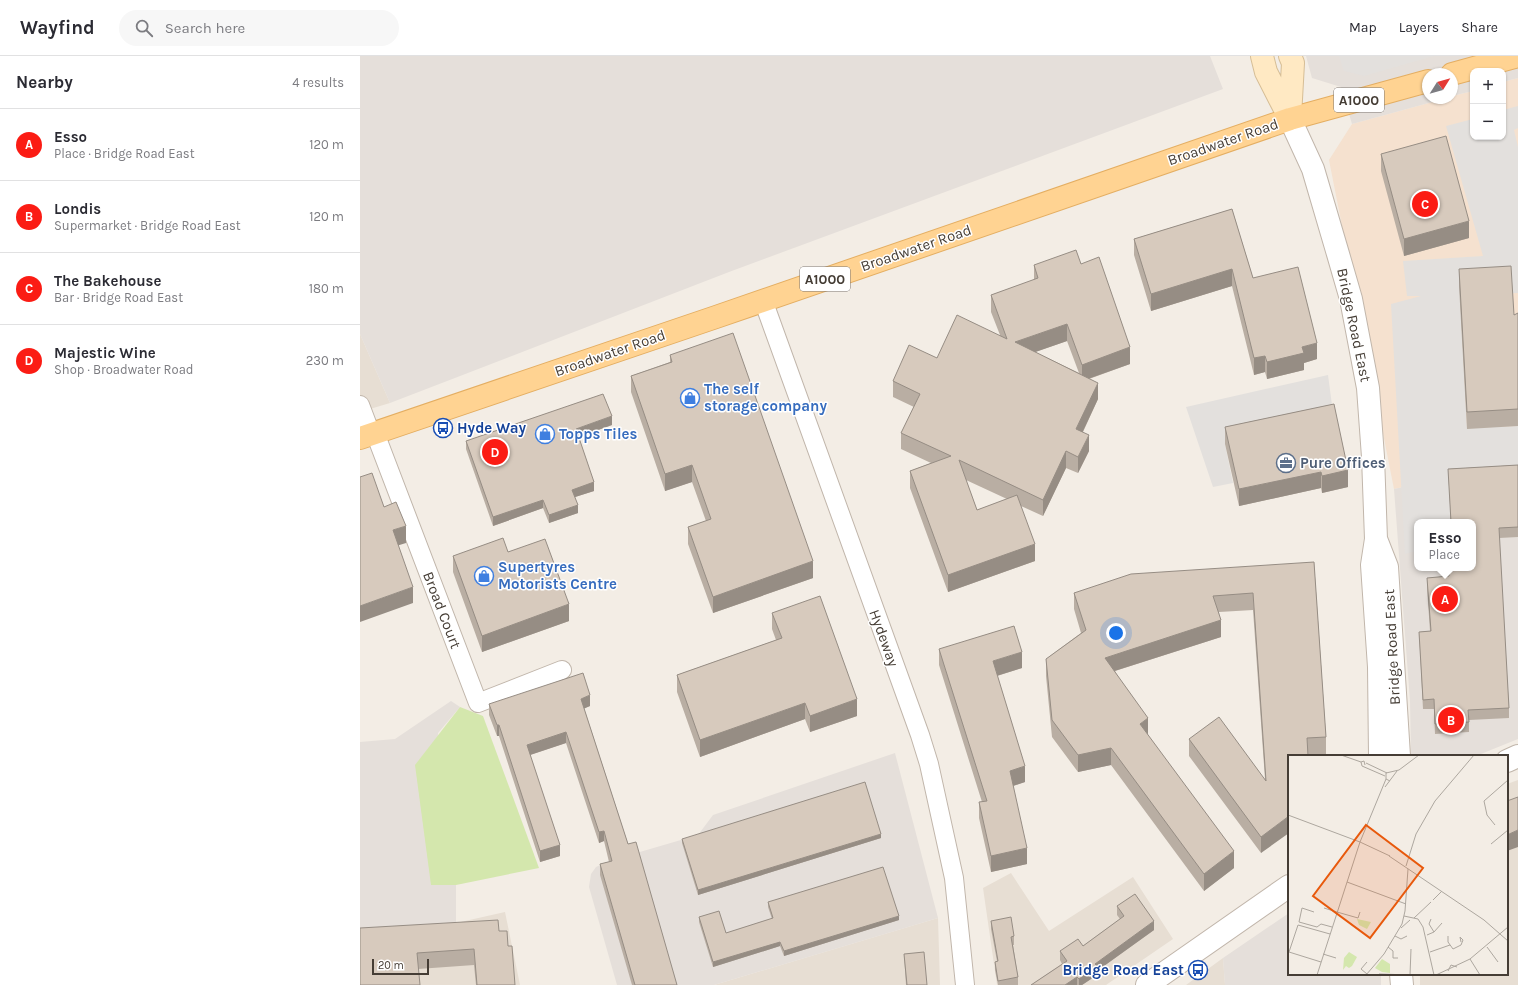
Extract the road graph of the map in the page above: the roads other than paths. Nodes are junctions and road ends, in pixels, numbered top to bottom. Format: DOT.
graph roads {
  1 [pos="1262,56"];
  2 [pos="1290,56"];
  3 [pos="1518,56"];
  4 [pos="1458,72"];
  5 [pos="1422,83"];
  6 [pos="1290,119"];
  7 [pos="763,300"];
  8 [pos="360,405"];
  9 [pos="368,435"];
  10 [pos="1376,539"];
  11 [pos="562,670"];
  12 [pos="1380,755"];
  13 [pos="1399,755"];
  14 [pos="1518,756"];
  15 [pos="1508,760"];
  16 [pos="1288,887"];
  17 [pos="1401,975"];
  18 [pos="965,985"];
  19 [pos="1147,985"];
  20 [pos="1402,985"];
  1 -- 6 [label="main road"];
  2 -- 6 [label="main road"];
  3 -- 4 [label="main road"];
  5 -- 6 [label="main road, A1000"];
  6 -- 7 [label="main road, Broadwater Road / A1000"];
  6 -- 10 [label="street, Bridge Road East"];
  7 -- 9 [label="main road, Broadwater Road / A1000"];
  7 -- 18 [label="street, Hydeway"];
  8 -- 9 [label="street"];
  9 -- 11 [label="street, Broad Court"];
  10 -- 12 [label="street, Bridge Road East"];
  10 -- 13 [label="street, Bridge Road East"];
  14 -- 15 [label="street"];
  16 -- 19 [label="street"];
  17 -- 20 [label="street"];
}
